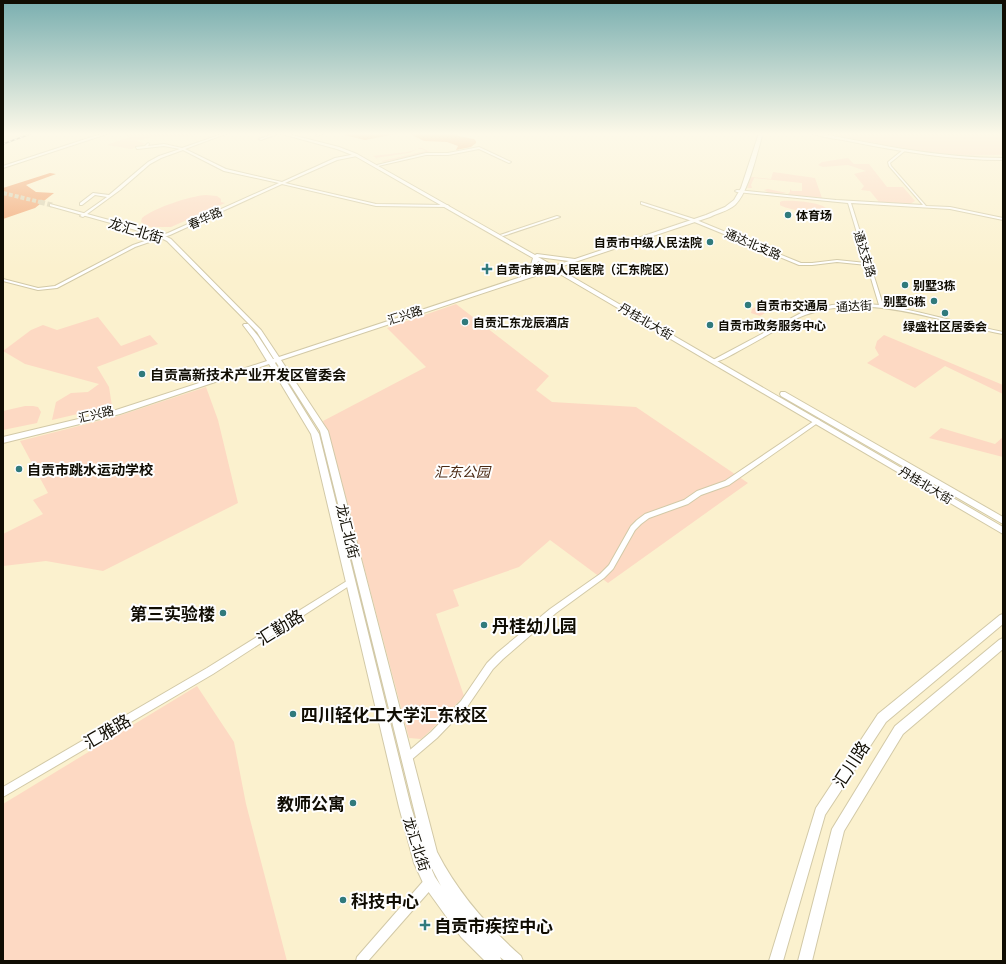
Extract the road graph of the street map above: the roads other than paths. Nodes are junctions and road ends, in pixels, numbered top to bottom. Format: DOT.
graph roads {
  1 [pos="131,178"];
  2 [pos="256,178"];
  3 [pos="295,178"];
  4 [pos="397,178"];
  5 [pos="401,178"];
  6 [pos="744,178"];
  7 [pos="744,178"];
  8 [pos="900,178"];
  9 [pos="282,184"];
  10 [pos="739,192"];
  11 [pos="110,196"];
  12 [pos="849,202"];
  13 [pos="81,204"];
  14 [pos="642,204"];
  15 [pos="50,206"];
  16 [pos="447,206"];
  17 [pos="925,206"];
  18 [pos="84,215"];
  19 [pos="558,217"];
  20 [pos="1003,219"];
  21 [pos="695,220"];
  22 [pos="502,235"];
  23 [pos="162,237"];
  24 [pos="536,255"];
  25 [pos="575,260"];
  26 [pos="868,264"];
  27 [pos="555,266"];
  28 [pos="572,276"];
  29 [pos="523,277"];
  30 [pos="3,280"];
  31 [pos="880,305"];
  32 [pos="1003,333"];
  33 [pos="275,360"];
  34 [pos="718,360"];
  35 [pos="817,420"];
  36 [pos="3,436"];
  37 [pos="3,440"];
  38 [pos="1003,521"];
  39 [pos="1003,531"];
  40 [pos="350,582"];
  41 [pos="1003,618"];
  42 [pos="1003,643"];
  43 [pos="210,671"];
  44 [pos="406,758"];
  45 [pos="3,792"];
  46 [pos="430,882"];
  47 [pos="362,961"];
  48 [pos="494,961"];
  49 [pos="516,961"];
  50 [pos="776,961"];
  51 [pos="805,961"];
  1 -- 11 [label="street"];
  2 -- 9 [label="street"];
  3 -- 9 [label="street, 春华路"];
  4 -- 16 [label="main road, 丹桂北大街"];
  5 -- 22 [label="main road, 丹桂北大街"];
  6 -- 10 [label="main road"];
  7 -- 10 [label="main road"];
  8 -- 17 [label="street"];
  9 -- 16 [label="street"];
  9 -- 23 [label="street, 春华路"];
  10 -- 12 [label="street"];
  10 -- 21 [label="main road"];
  11 -- 13 [label="street"];
  11 -- 18 [label="street"];
  12 -- 17 [label="street"];
  12 -- 26 [label="street, 通达支路"];
  14 -- 21 [label="street, 通达北支路"];
  15 -- 18 [label="main road, 龙汇北街"];
  16 -- 24 [label="main road, 丹桂北大街"];
  17 -- 20 [label="street"];
  18 -- 23 [label="main road, 龙汇北街"];
  19 -- 22 [label="street"];
  21 -- 25 [label="main road"];
  21 -- 26 [label="street, 通达北支路"];
  22 -- 24 [label="main road, 丹桂北大街"];
  23 -- 30 [label="street, 春华路"];
  23 -- 33 [label="main road, 龙汇北街"];
  24 -- 25 [label="main road"];
  24 -- 27 [label="main road, 丹桂北大街"];
  24 -- 29 [label="main road"];
  25 -- 27 [label="main road"];
  25 -- 28 [label="main road"];
  26 -- 31 [label="street, 通达支路"];
  27 -- 28 [label="main road, 丹桂北大街"];
  27 -- 29 [label="main road"];
  28 -- 29 [label="main road"];
  28 -- 34 [label="main road, 丹桂北大街"];
  29 -- 33 [label="main road"];
  31 -- 32 [label="street, 通达街"];
  31 -- 34 [label="street, 通达街"];
  33 -- 36 [label="main road, 汇兴路"];
  33 -- 37 [label="main road"];
  33 -- 40 [label="main road, 龙汇北街"];
  33 -- 44 [label="main road, 龙汇北街"];
  34 -- 35 [label="main road, 丹桂北大街"];
  34 -- 38 [label="main road, 丹桂北大街"];
  35 -- 39 [label="main road, 丹桂北大街"];
  35 -- 44 [label="street"];
  40 -- 43 [label="street, 汇勤路"];
  40 -- 46 [label="main road, 龙汇北街"];
  41 -- 50 [label="main road, 汇川路"];
  42 -- 51 [label="main road, 汇川路"];
  43 -- 45 [label="street, 汇雅路"];
  44 -- 49 [label="main road, 龙汇北街"];
  46 -- 47 [label="street"];
  46 -- 48 [label="main road, 龙汇北街"];
}
